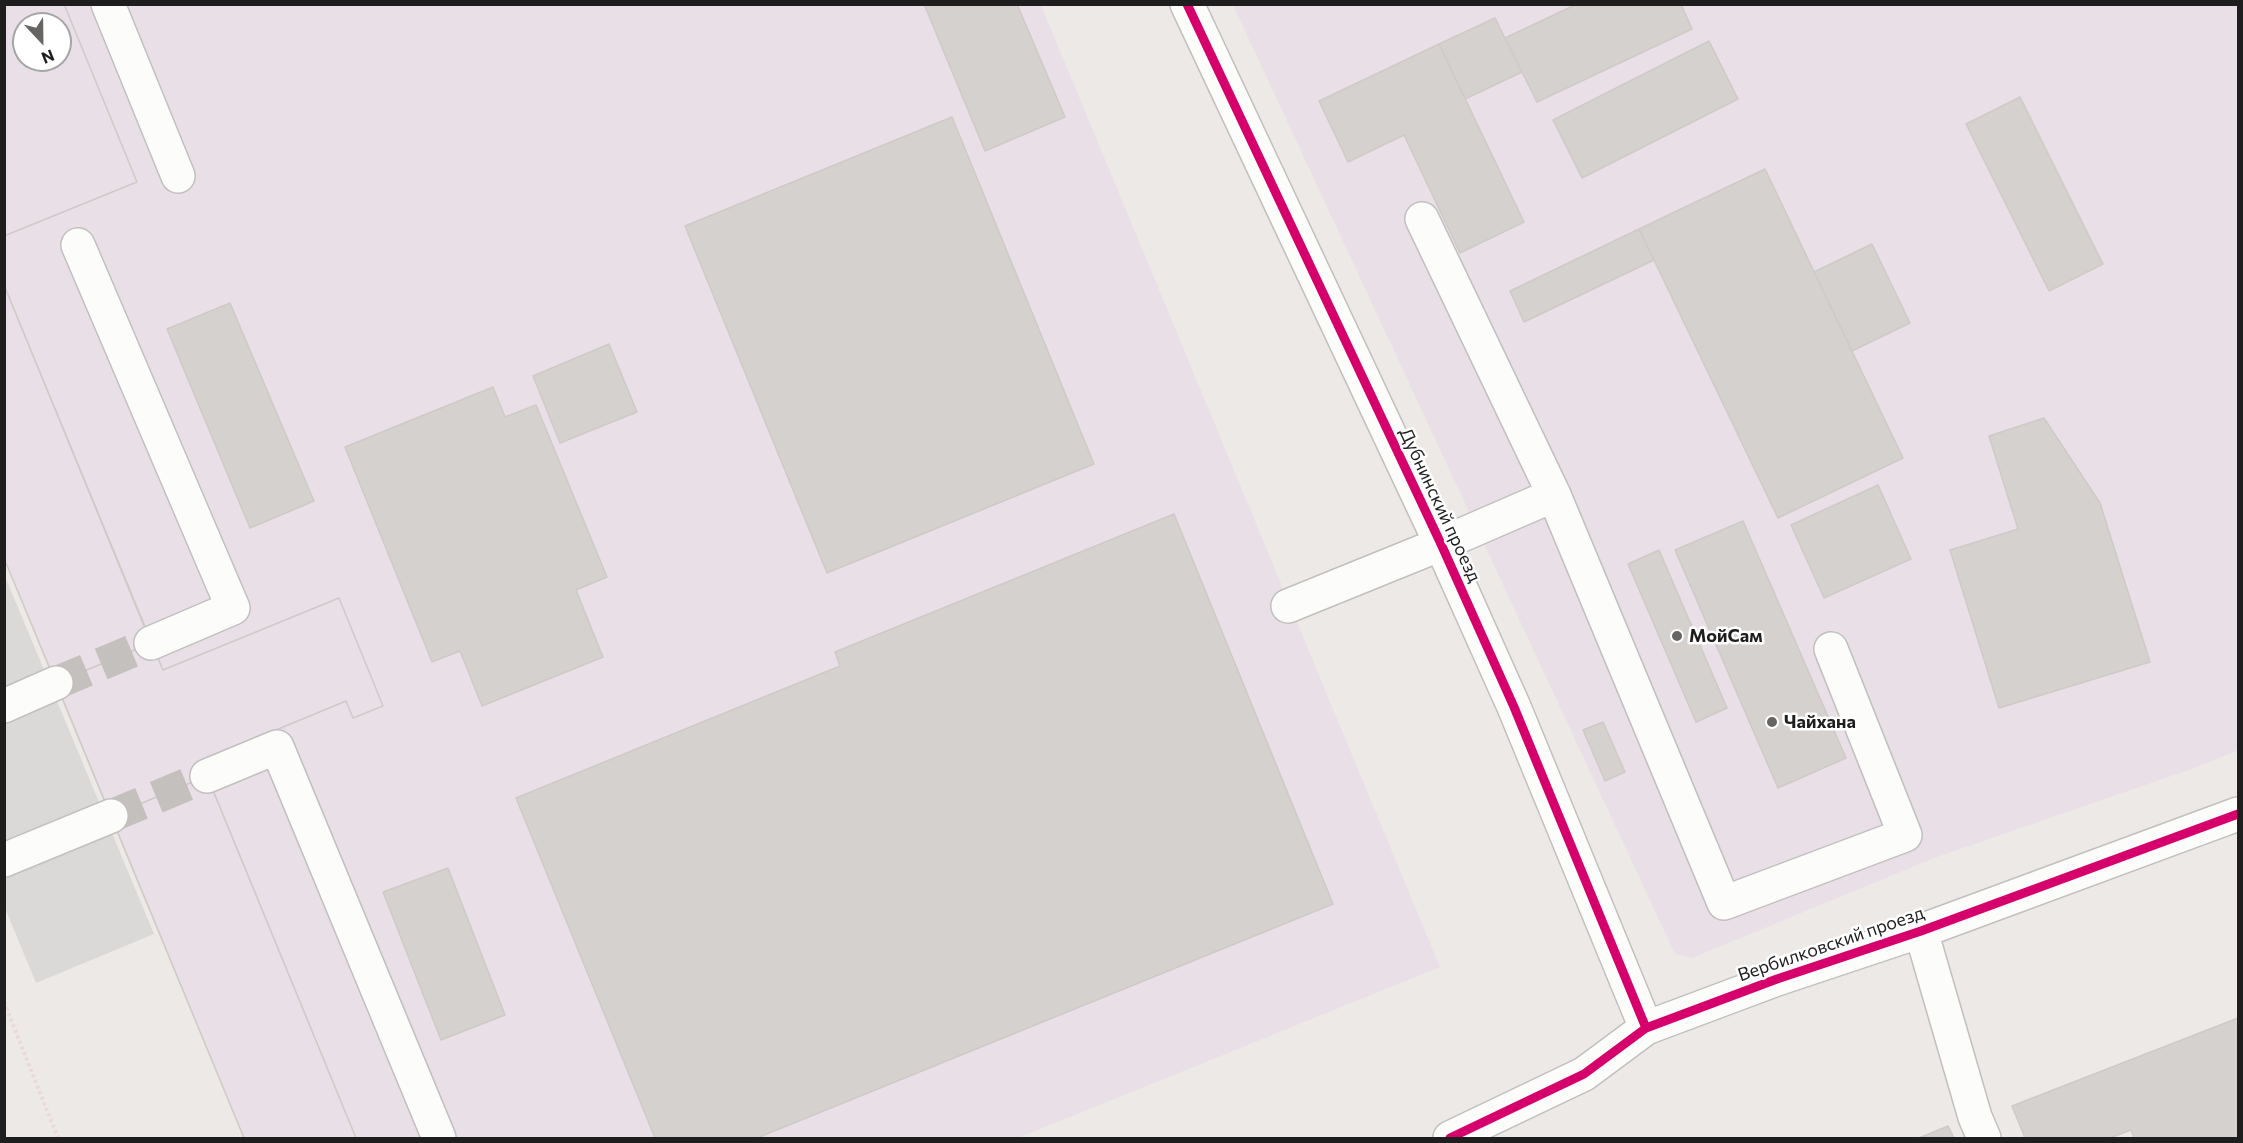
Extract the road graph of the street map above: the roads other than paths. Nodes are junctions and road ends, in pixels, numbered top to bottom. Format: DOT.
graph roads {
  1 [pos="108,4"];
  2 [pos="1186,4"];
  3 [pos="178,176"];
  4 [pos="1422,219"];
  5 [pos="78,245"];
  6 [pos="1554,495"];
  7 [pos="1441,544"];
  8 [pos="1288,606"];
  9 [pos="151,643"];
  10 [pos="1831,649"];
  11 [pos="56,683"];
  12 [pos="4,705"];
  13 [pos="207,776"];
  14 [pos="2238,814"];
  15 [pos="111,816"];
  16 [pos="4,860"];
  17 [pos="1921,931"];
  18 [pos="1646,1028"];
  19 [pos="439,1138"];
  20 [pos="1450,1138"];
  21 [pos="1984,1138"];
  1 -- 3 [label="street"];
  2 -- 7 [label="street, Дубнинский проезд"];
  4 -- 6 [label="street"];
  5 -- 9 [label="street"];
  6 -- 7 [label="street"];
  6 -- 10 [label="street"];
  7 -- 8 [label="street"];
  7 -- 18 [label="street, Дубнинский проезд"];
  11 -- 12 [label="street"];
  13 -- 19 [label="street"];
  14 -- 17 [label="street, Вербилковский проезд"];
  15 -- 16 [label="street"];
  17 -- 18 [label="street, Вербилковский проезд"];
  17 -- 21 [label="street"];
  18 -- 20 [label="street, Вербилковский проезд"];
}
